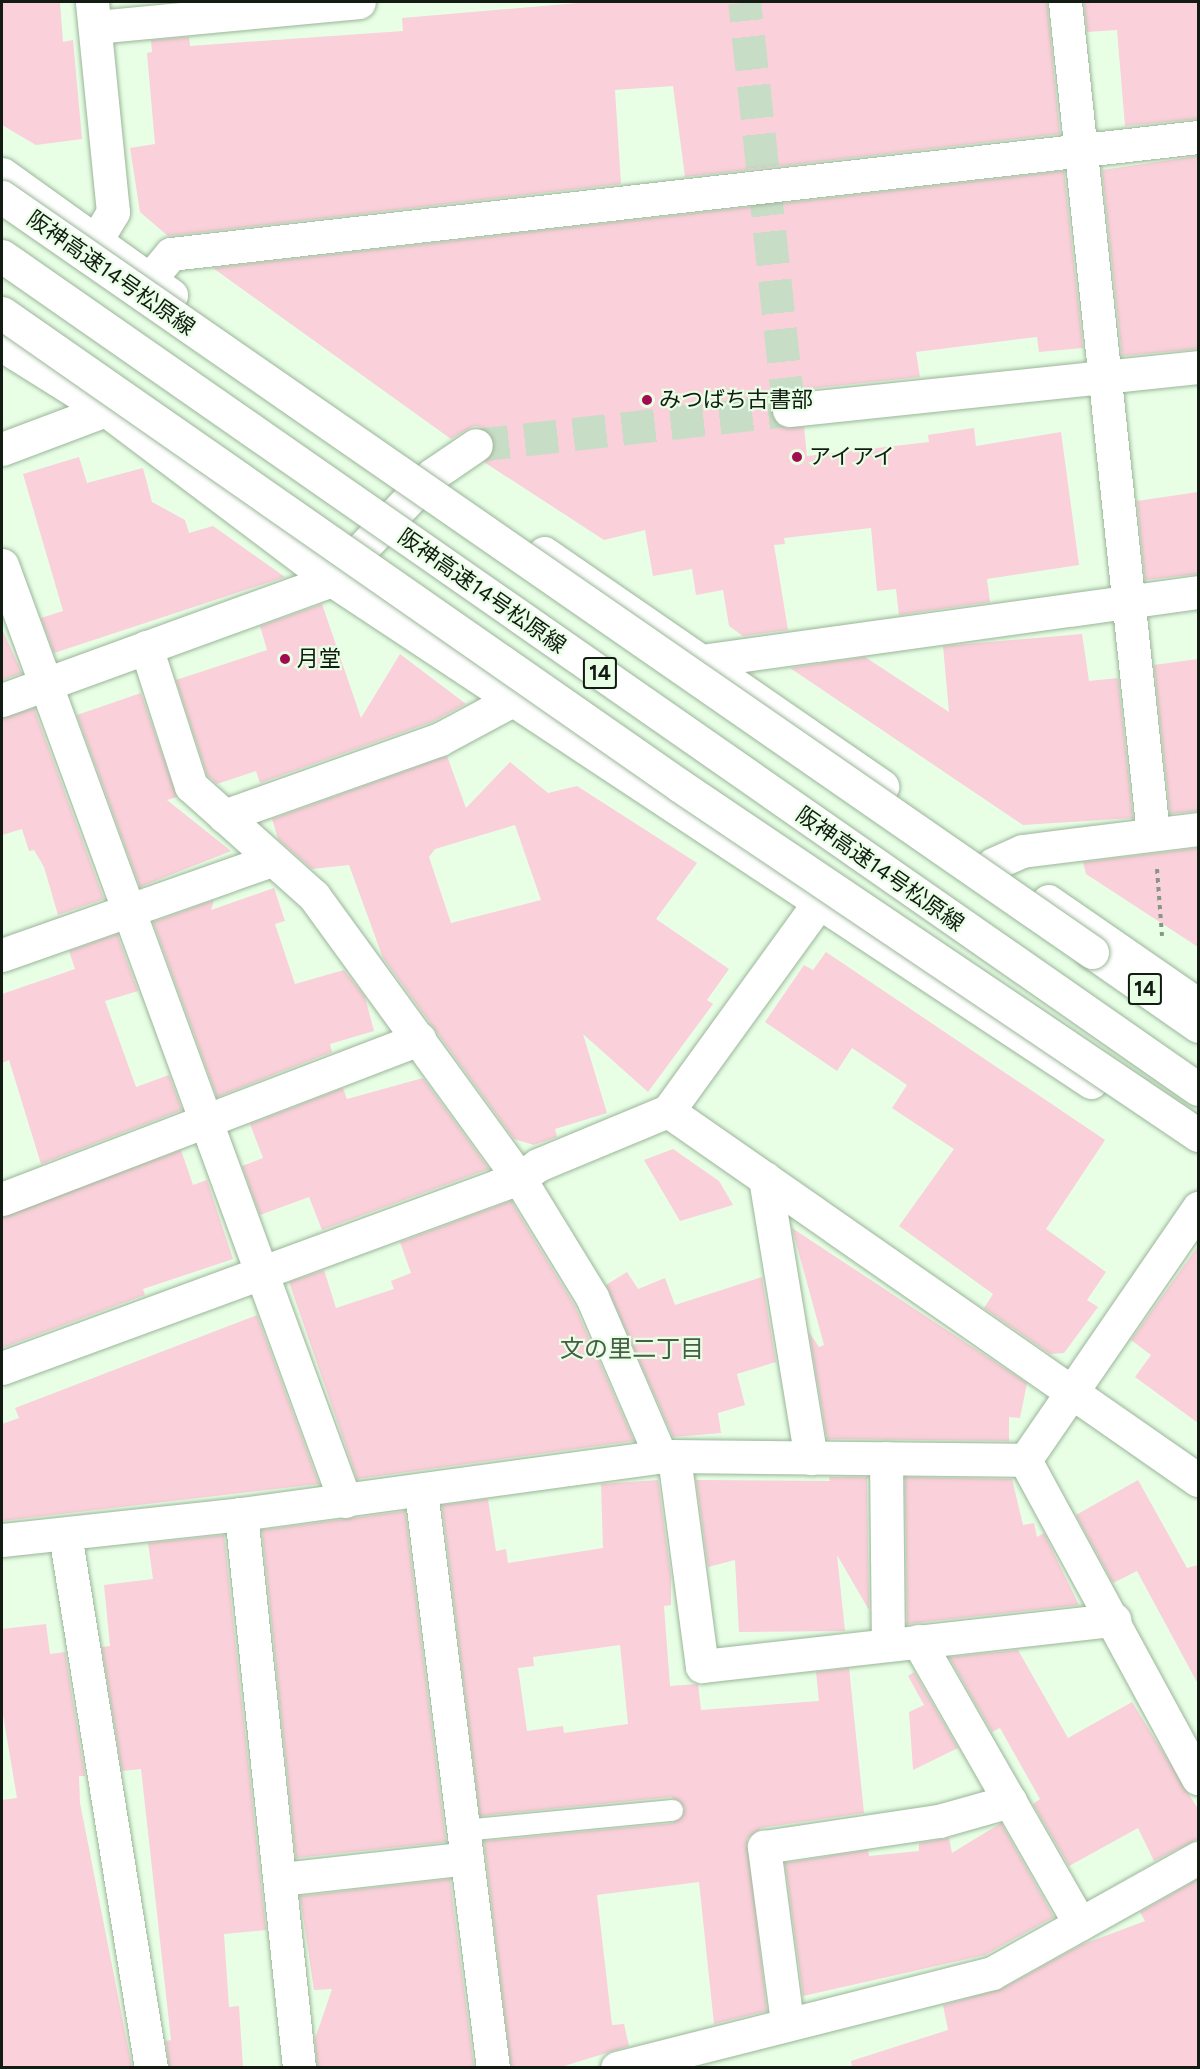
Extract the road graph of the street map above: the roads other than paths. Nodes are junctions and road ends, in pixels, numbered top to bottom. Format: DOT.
graph roads {
  1 [pos="359,2"];
  2 [pos="1065,2"];
  3 [pos="93,14"];
  4 [pos="1198,137"];
  5 [pos="1078,147"];
  6 [pos="2,174"];
  7 [pos="2,197"];
  8 [pos="96,240"];
  9 [pos="2,256"];
  10 [pos="149,280"];
  11 [pos="2,313"];
  12 [pos="2,345"];
  13 [pos="1198,367"];
  14 [pos="1108,376"];
  15 [pos="106,410"];
  16 [pos="789,410"];
  17 [pos="476,445"];
  18 [pos="2,449"];
  19 [pos="432,475"];
  20 [pos="2,565"];
  21 [pos="332,580"];
  22 [pos="1198,592"];
  23 [pos="1126,598"];
  24 [pos="147,646"];
  25 [pos="701,661"];
  26 [pos="39,686"];
  27 [pos="516,698"];
  28 [pos="2,700"];
  29 [pos="224,816"];
  30 [pos="1198,829"];
  31 [pos="1153,833"];
  32 [pos="269,861"];
  33 [pos="993,864"];
  34 [pos="817,905"];
  35 [pos="130,907"];
  36 [pos="2,955"];
  37 [pos="1198,1005"];
  38 [pos="1198,1026"];
  39 [pos="419,1039"];
  40 [pos="1198,1089"];
  41 [pos="668,1111"];
  42 [pos="209,1123"];
  43 [pos="1198,1135"];
  44 [pos="1198,1151"];
  45 [pos="519,1178"];
  46 [pos="765,1178"];
  47 [pos="2,1199"];
  48 [pos="1198,1208"];
  49 [pos="263,1271"];
  50 [pos="2,1368"];
  51 [pos="1072,1389"];
  52 [pos="668,1457"];
  53 [pos="812,1458"];
  54 [pos="886,1458"];
  55 [pos="1025,1460"];
  56 [pos="1198,1480"];
  57 [pos="421,1491"];
  58 [pos="345,1501"];
  59 [pos="241,1514"];
  60 [pos="65,1534"];
  61 [pos="2,1540"];
  62 [pos="1114,1620"];
  63 [pos="903,1642"];
  64 [pos="1198,1778"];
  65 [pos="1010,1801"];
  66 [pos="672,1810"];
  67 [pos="465,1844"];
  68 [pos="1198,1858"];
  69 [pos="281,1879"];
  70 [pos="1080,1924"];
  71 [pos="787,2022"];
  72 [pos="151,2067"];
  73 [pos="299,2067"];
  74 [pos="493,2067"];
  75 [pos="617,2067"];
  1 -- 3 [label="main road"];
  2 -- 5 [label="main road"];
  3 -- 8 [label="main road"];
  4 -- 5 [label="main road"];
  5 -- 10 [label="main road"];
  5 -- 14 [label="main road"];
  6 -- 8 [label="main road"];
  7 -- 38 [label="main road, 阪神高速14号松原線 / 14, bridge"];
  8 -- 10 [label="main road"];
  9 -- 40 [label="main road, 阪神高速14号松原線 / 14, bridge"];
  10 -- 19 [label="main road"];
  11 -- 43 [label="main road, bridge"];
  12 -- 15 [label="main road"];
  13 -- 14 [label="main road"];
  14 -- 16 [label="main road"];
  14 -- 23 [label="main road"];
  15 -- 18 [label="main road"];
  15 -- 21 [label="main road"];
  17 -- 19 [label="main road"];
  19 -- 21 [label="main road"];
  19 -- 25 [label="main road"];
  20 -- 26 [label="main road"];
  21 -- 24 [label="main road"];
  21 -- 27 [label="main road"];
  22 -- 23 [label="main road"];
  23 -- 25 [label="main road"];
  23 -- 31 [label="main road"];
  24 -- 26 [label="main road"];
  24 -- 29 [label="main road"];
  25 -- 33 [label="main road"];
  26 -- 28 [label="main road"];
  26 -- 35 [label="main road"];
  27 -- 29 [label="main road"];
  27 -- 34 [label="main road"];
  29 -- 32 [label="main road"];
  30 -- 31 [label="main road"];
  31 -- 33 [label="main road"];
  32 -- 35 [label="main road"];
  32 -- 39 [label="main road"];
  33 -- 37 [label="main road"];
  34 -- 41 [label="main road"];
  34 -- 44 [label="main road"];
  35 -- 36 [label="main road"];
  35 -- 42 [label="main road"];
  39 -- 42 [label="main road"];
  39 -- 45 [label="main road"];
  41 -- 45 [label="main road"];
  41 -- 46 [label="main road"];
  42 -- 47 [label="main road"];
  42 -- 49 [label="main road"];
  45 -- 49 [label="main road"];
  45 -- 52 [label="main road"];
  46 -- 51 [label="main road"];
  46 -- 53 [label="main road"];
  48 -- 51 [label="main road"];
  49 -- 50 [label="main road"];
  49 -- 58 [label="main road"];
  51 -- 55 [label="main road"];
  51 -- 56 [label="main road"];
  52 -- 53 [label="main road"];
  52 -- 57 [label="main road"];
  52 -- 63 [label="main road"];
  53 -- 54 [label="main road"];
  54 -- 55 [label="main road"];
  54 -- 63 [label="main road"];
  55 -- 62 [label="main road"];
  57 -- 58 [label="main road"];
  57 -- 67 [label="main road"];
  58 -- 59 [label="main road"];
  59 -- 60 [label="main road"];
  59 -- 69 [label="main road"];
  60 -- 61 [label="main road"];
  60 -- 72 [label="main road"];
  62 -- 63 [label="main road"];
  62 -- 64 [label="main road"];
  63 -- 65 [label="main road"];
  65 -- 70 [label="main road"];
  65 -- 71 [label="main road"];
  66 -- 67 [label="lane"];
  67 -- 69 [label="main road"];
  67 -- 74 [label="main road"];
  68 -- 70 [label="main road"];
  69 -- 73 [label="main road"];
  70 -- 71 [label="main road"];
  71 -- 75 [label="main road"];
}
